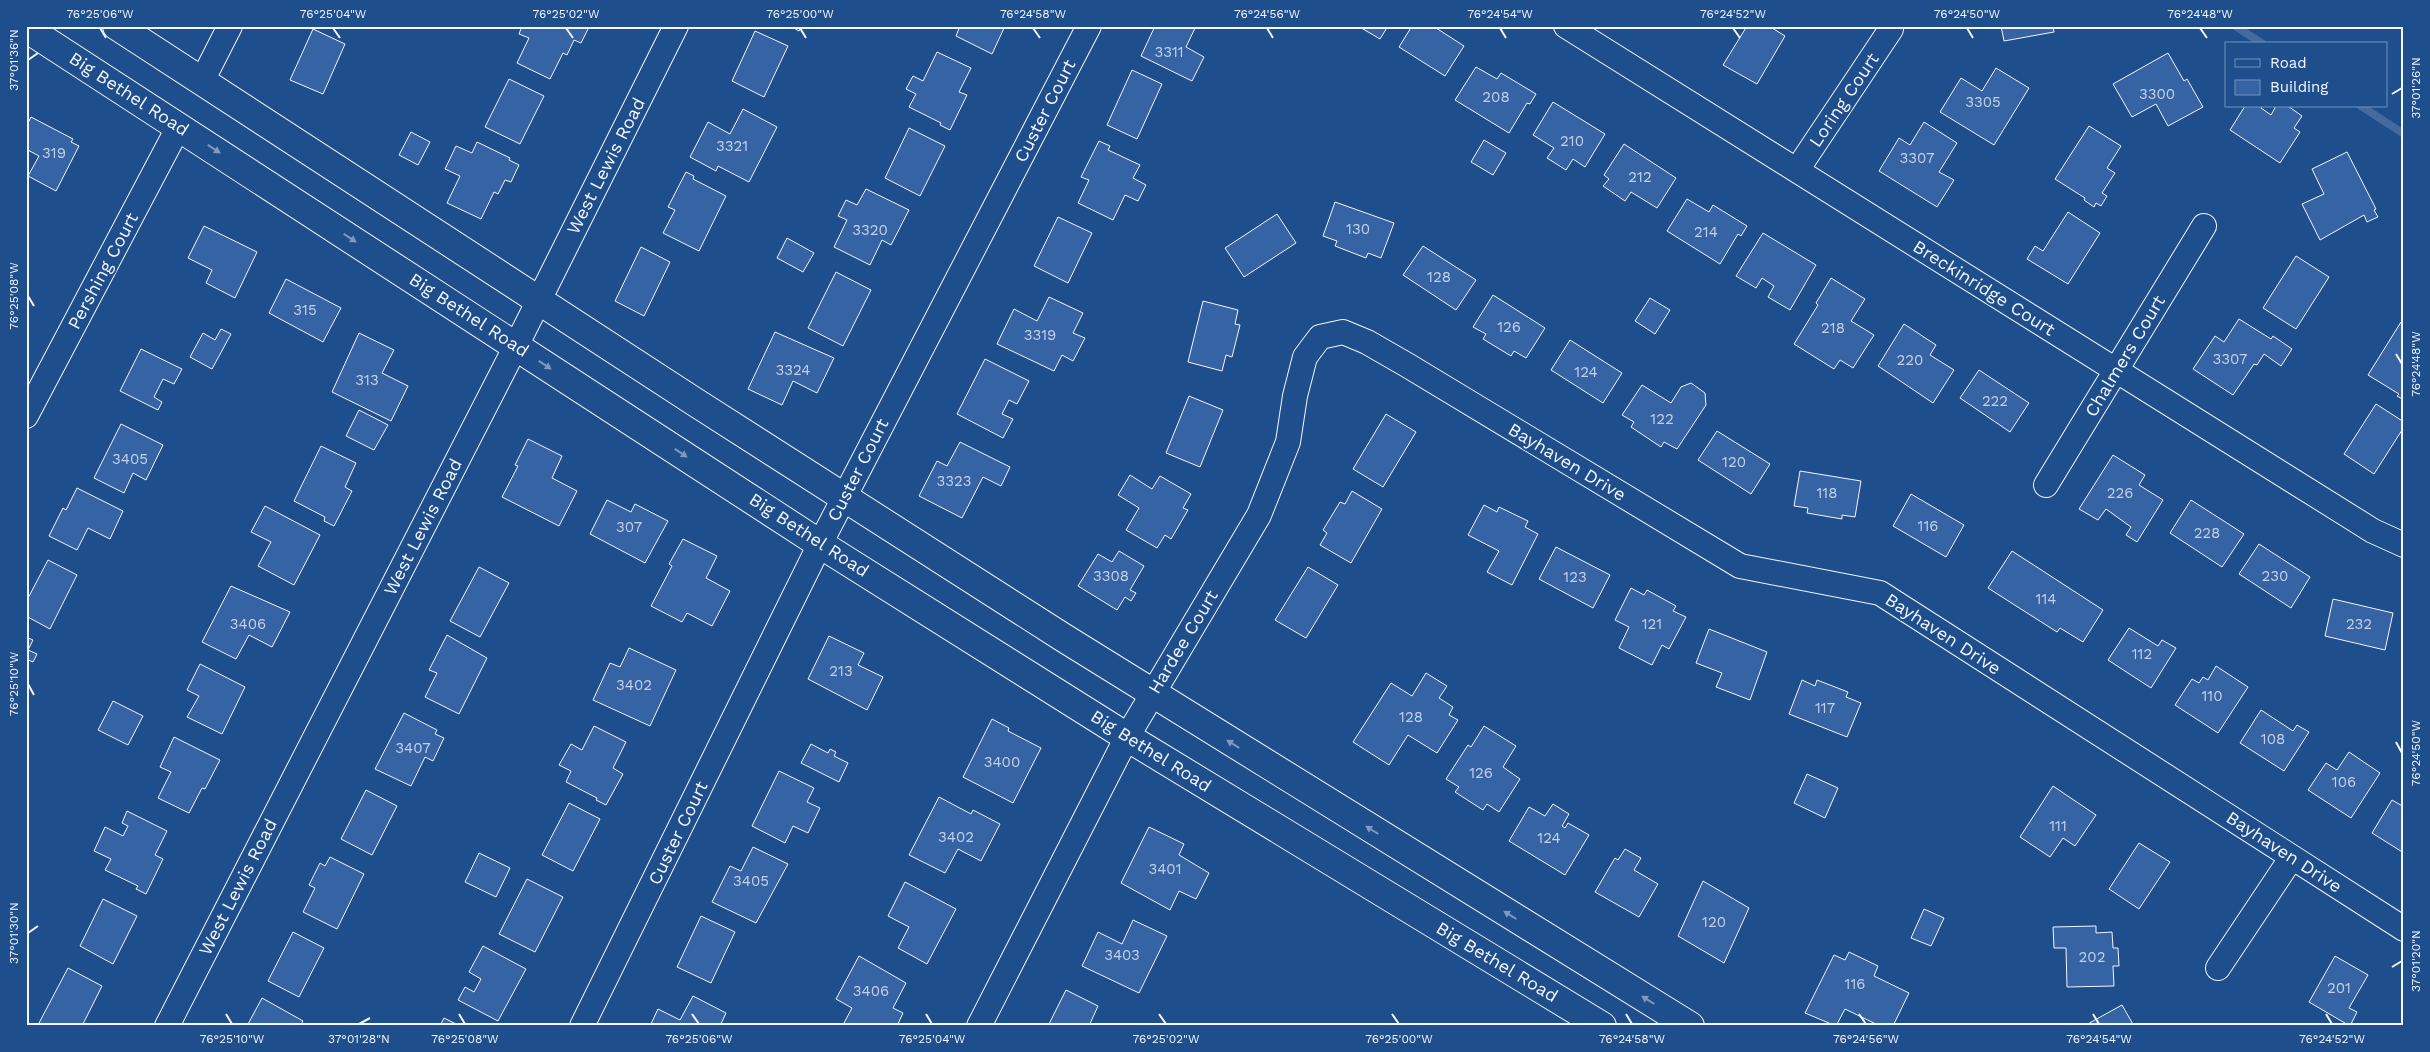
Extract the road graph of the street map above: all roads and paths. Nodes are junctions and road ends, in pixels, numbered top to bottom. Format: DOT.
graph roads {
  1 [pos="117,26"];
  2 [pos="230,26"];
  3 [pos="676,26"];
  4 [pos="1089,26"];
  5 [pos="1566,26"];
  6 [pos="26,28"];
  7 [pos="1891,29"];
  8 [pos="202,81"];
  9 [pos="179,126"];
  10 [pos="1797,170"];
  11 [pos="2204,226"];
  12 [pos="539,301"];
  13 [pos="516,346"];
  14 [pos="1407,365"];
  15 [pos="2116,370"];
  16 [pos="26,416"];
  17 [pos="2046,485"];
  18 [pos="844,498"];
  19 [pos="820,544"];
  20 [pos="2404,545"];
  21 [pos="1153,694"];
  22 [pos="1127,737"];
  23 [pos="2292,857"];
  24 [pos="2404,929"];
  25 [pos="2218,968"];
  26 [pos="166,1026"];
  27 [pos="582,1026"];
  28 [pos="979,1026"];
  29 [pos="1602,1026"];
  30 [pos="1690,1026"];
  1 -- 8 [label="main road"];
  2 -- 8 [label="street"];
  3 -- 12 [label="street, West Lewis Road"];
  4 -- 18 [label="street, Custer Court"];
  5 -- 10 [label="street, Breckinridge Court"];
  6 -- 9 [label="main road, Big Bethel Road"];
  7 -- 10 [label="street, Loring Court"];
  8 -- 12 [label="main road"];
  9 -- 13 [label="main road, Big Bethel Road, one-way"];
  9 -- 16 [label="street, Pershing Court"];
  10 -- 15 [label="street, Breckinridge Court"];
  11 -- 15 [label="street, Chalmers Court"];
  12 -- 13 [label="street, West Lewis Road"];
  12 -- 18 [label="main road"];
  13 -- 19 [label="main road, Big Bethel Road, one-way"];
  13 -- 26 [label="street, West Lewis Road"];
  14 -- 21 [label="street, Hardee Court"];
  14 -- 23 [label="street, Bayhaven Drive"];
  15 -- 17 [label="street, Chalmers Court"];
  15 -- 20 [label="street, Breckinridge Court"];
  18 -- 19 [label="street, Custer Court"];
  18 -- 21 [label="main road"];
  19 -- 22 [label="main road, Big Bethel Road"];
  19 -- 27 [label="street, Custer Court"];
  21 -- 22 [label="street, Hardee Court"];
  30 -- 21 [label="main road, one-way"];
  22 -- 28 [label="street, Hardee Court"];
  22 -- 29 [label="main road, Big Bethel Road"];
  23 -- 24 [label="street, Bayhaven Drive"];
  23 -- 25 [label="street"];
}
